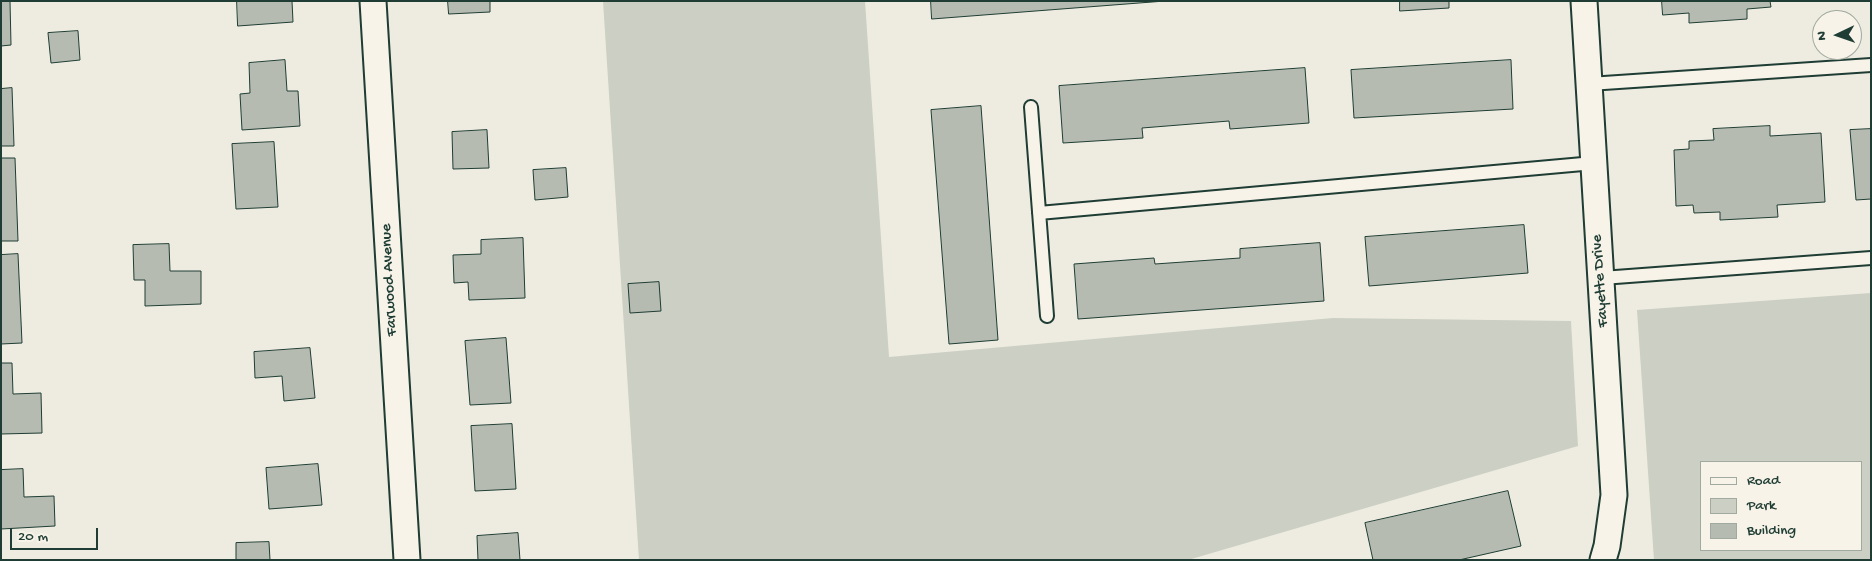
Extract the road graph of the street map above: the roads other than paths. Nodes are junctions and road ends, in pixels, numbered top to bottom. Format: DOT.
graph roads {
  1 [pos="373,1"];
  2 [pos="1584,1"];
  3 [pos="1871,65"];
  4 [pos="1589,84"];
  5 [pos="1031,107"];
  6 [pos="1594,163"];
  7 [pos="1039,213"];
  8 [pos="1871,258"];
  9 [pos="1602,278"];
  10 [pos="1047,316"];
  11 [pos="407,560"];
  12 [pos="1603,560"];
  1 -- 11 [label="street, Farwood Avenue"];
  2 -- 4 [label="street, Fayette Drive"];
  3 -- 4 [label="lane"];
  4 -- 6 [label="street, Fayette Drive"];
  5 -- 7 [label="lane"];
  6 -- 7 [label="lane"];
  6 -- 9 [label="street, Fayette Drive"];
  7 -- 10 [label="lane"];
  8 -- 9 [label="lane"];
  9 -- 12 [label="street, Fayette Drive"];
}
